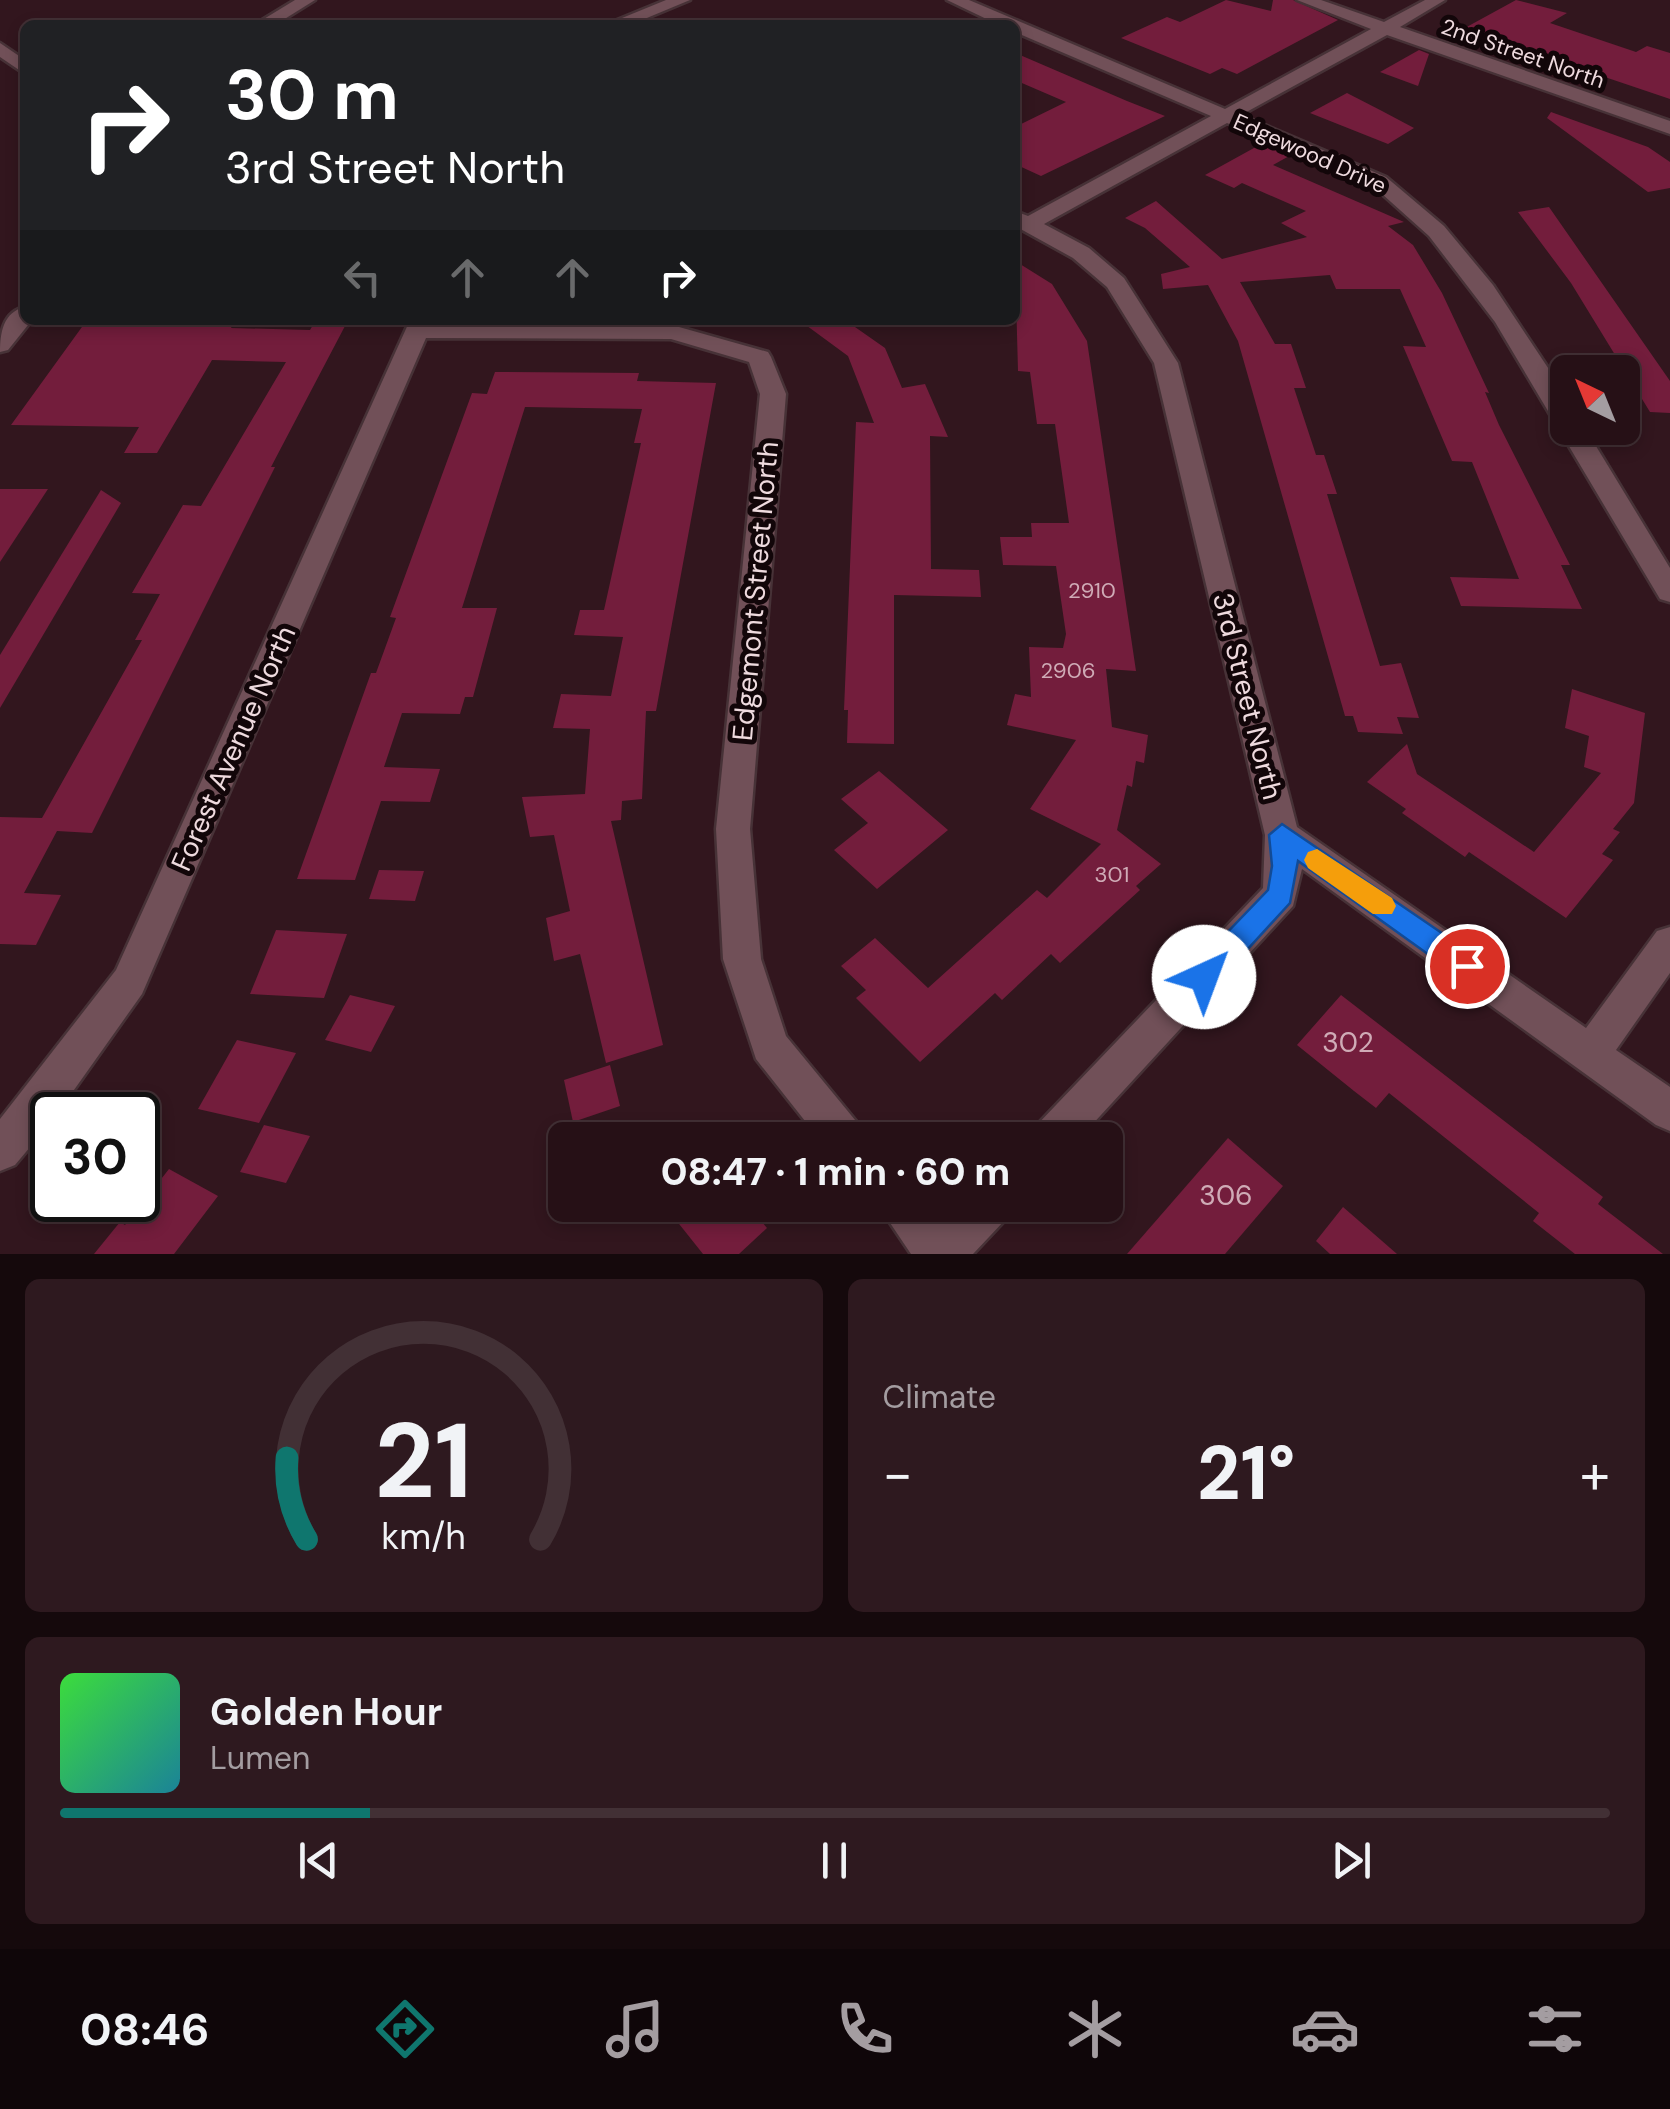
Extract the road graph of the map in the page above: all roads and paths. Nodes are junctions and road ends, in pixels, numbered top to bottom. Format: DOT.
graph roads {
  1 [pos="308,0"];
  2 [pos="682,0"];
  3 [pos="954,0"];
  4 [pos="1305,0"];
  5 [pos="1437,0"];
  6 [pos="272,20"];
  7 [pos="628,20"];
  8 [pos="1002,20"];
  9 [pos="1020,28"];
  10 [pos="1386,28"];
  11 [pos="0,48"];
  12 [pos="20,65"];
  13 [pos="1227,115"];
  14 [pos="1670,128"];
  15 [pos="1022,221"];
  16 [pos="20,320"];
  17 [pos="420,325"];
  18 [pos="0,345"];
  19 [pos="1550,392"];
  20 [pos="1582,445"];
  21 [pos="1670,592"];
  22 [pos="1282,835"];
  23 [pos="1670,943"];
  24 [pos="1591,1053"];
  25 [pos="1670,1111"];
  26 [pos="831,1122"];
  27 [pos="1067,1122"];
  28 [pos="0,1150"];
  29 [pos="914,1222"];
  30 [pos="973,1222"];
  31 [pos="941,1254"];
  1 -- 6 [label="street"];
  2 -- 7 [label="street"];
  3 -- 8 [label="street, Edgewood Drive"];
  4 -- 10 [label="street, 2nd Street North"];
  5 -- 10 [label="street"];
  9 -- 13 [label="street, Edgewood Drive"];
  10 -- 13 [label="street"];
  10 -- 14 [label="street, 2nd Street North"];
  11 -- 12 [label="street"];
  13 -- 15 [label="street"];
  13 -- 19 [label="street, Edgewood Drive"];
  15 -- 22 [label="street, 3rd Street North"];
  16 -- 18 [label="street"];
  17 -- 26 [label="street, Edgemont Street North"];
  17 -- 28 [label="street, Forest Avenue North"];
  20 -- 21 [label="street"];
  22 -- 24 [label="street, 3rd Street North"];
  22 -- 27 [label="street"];
  23 -- 24 [label="street"];
  24 -- 25 [label="street, 3rd Street North"];
  29 -- 31 [label="street"];
  30 -- 31 [label="street"];
}
